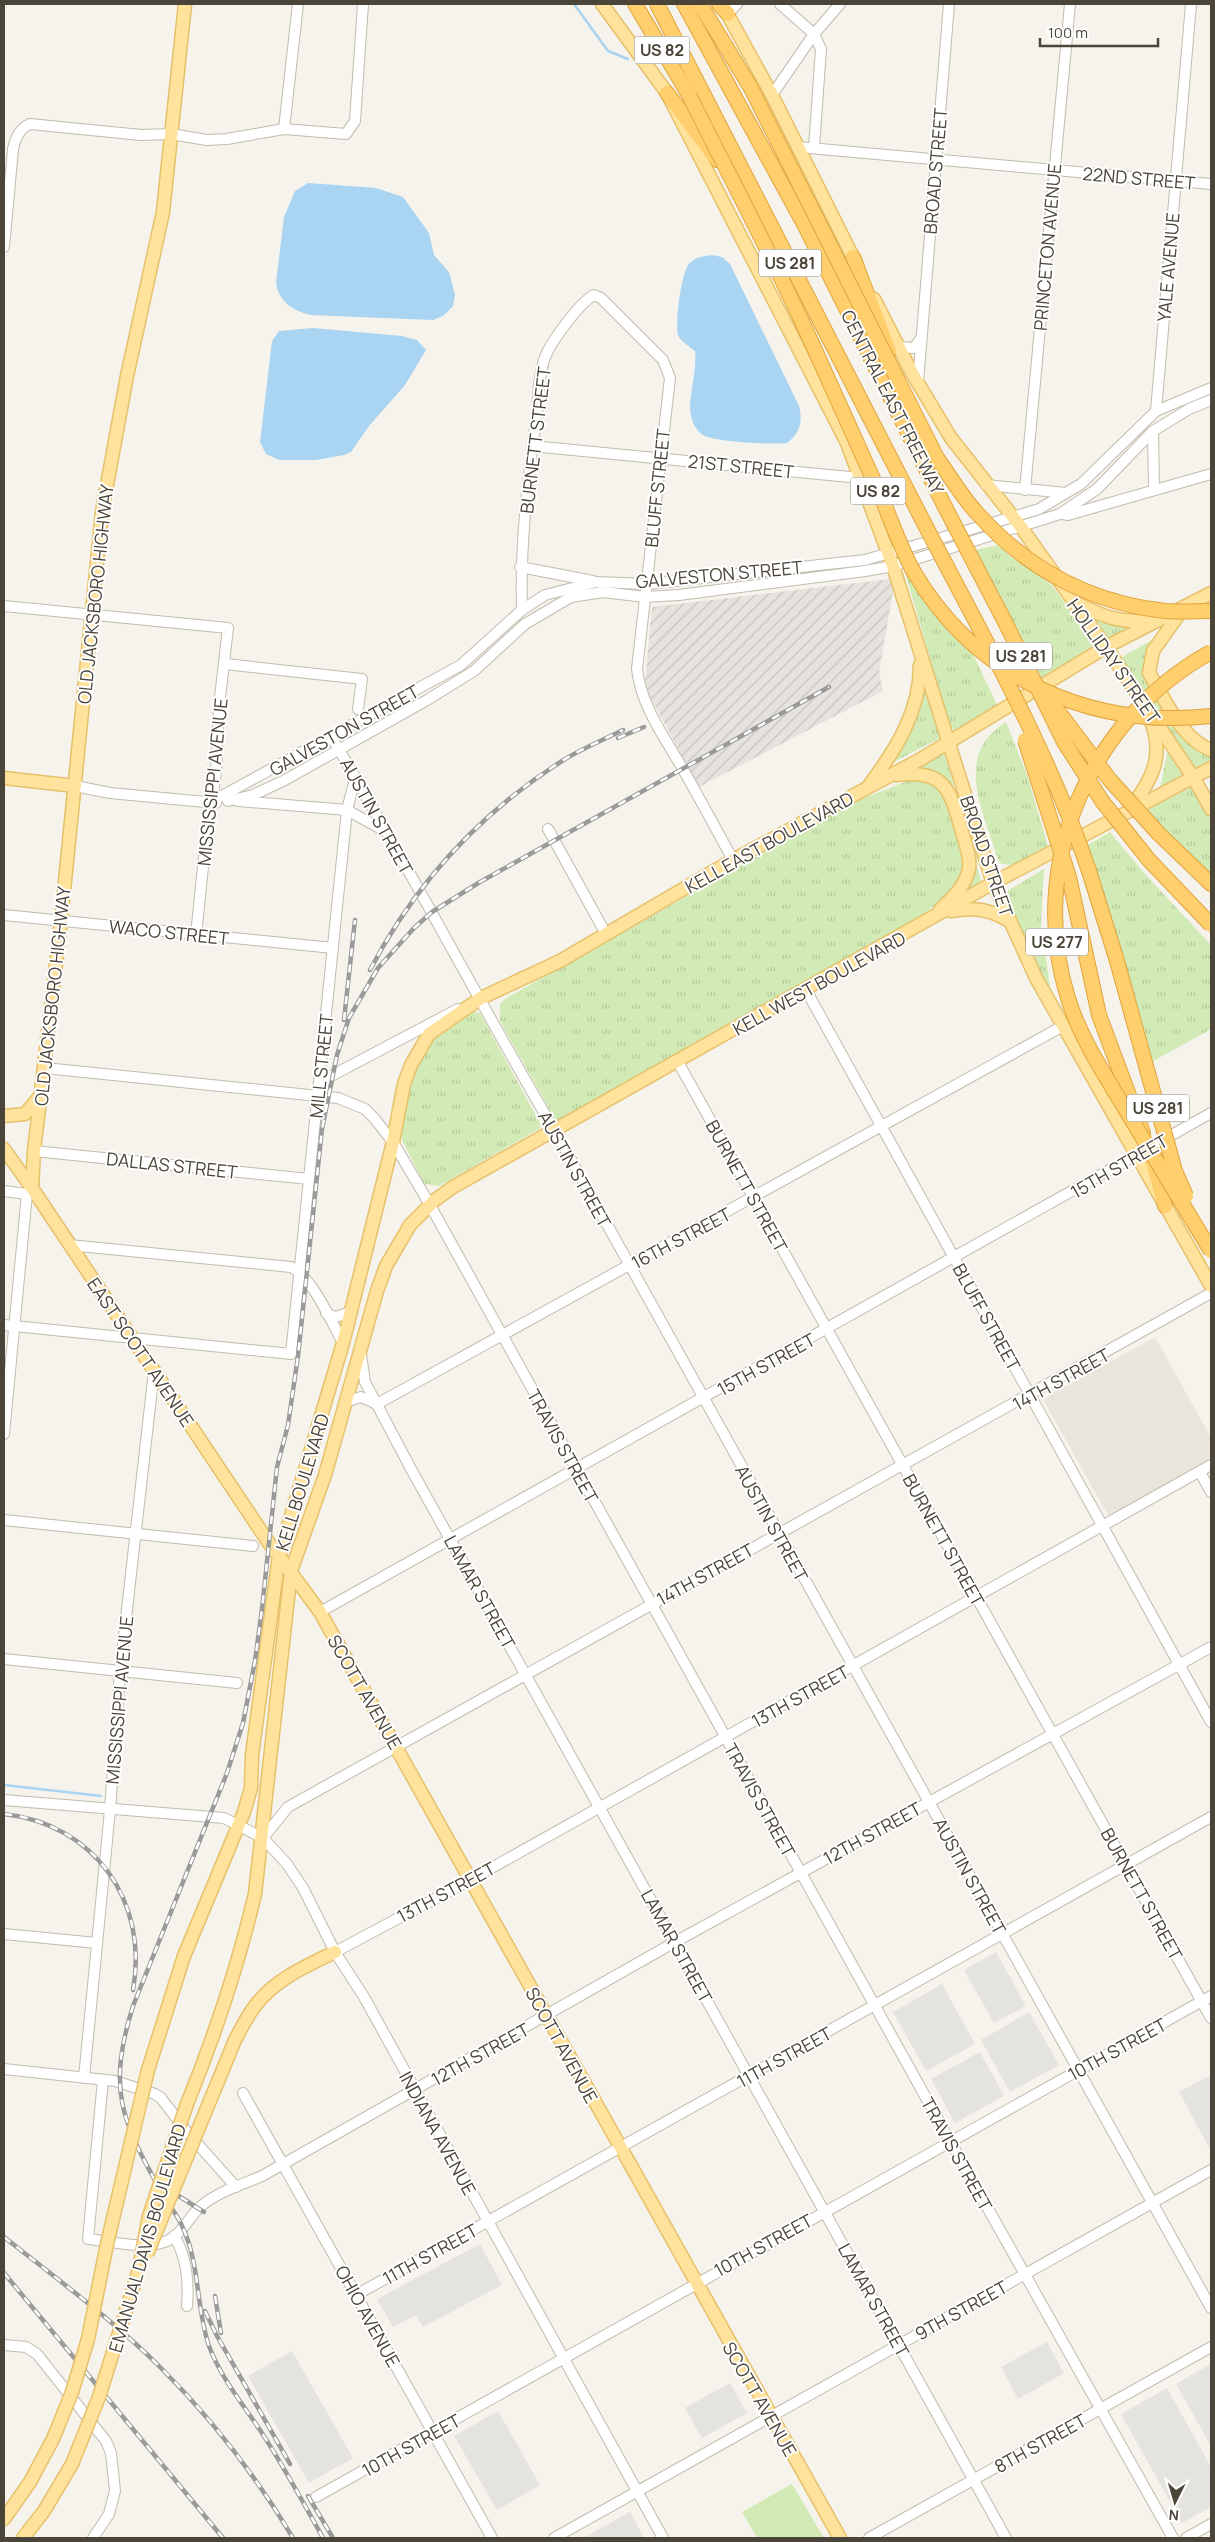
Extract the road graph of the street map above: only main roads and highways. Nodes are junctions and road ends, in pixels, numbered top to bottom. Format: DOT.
graph roads {
  1 [pos="185,4"];
  2 [pos="602,4"];
  3 [pos="635,4"];
  4 [pos="657,4"];
  5 [pos="684,4"];
  6 [pos="700,4"];
  7 [pos="726,6"];
  8 [pos="667,93"];
  9 [pos="853,257"];
  10 [pos="831,346"];
  11 [pos="943,503"];
  12 [pos="1017,522"];
  13 [pos="1211,593"];
  14 [pos="1073,601"];
  15 [pos="1183,608"];
  16 [pos="1211,611"];
  17 [pos="1161,619"];
  18 [pos="983,637"];
  19 [pos="1106,647"];
  20 [pos="1018,650"];
  21 [pos="920,652"];
  22 [pos="1211,652"];
  23 [pos="1146,707"];
  24 [pos="1211,716"];
  25 [pos="950,742"];
  26 [pos="1211,750"];
  27 [pos="1211,768"];
  28 [pos="888,776"];
  29 [pos="1193,777"];
  30 [pos="4,778"];
  31 [pos="75,786"];
  32 [pos="866,788"];
  33 [pos="1211,809"];
  34 [pos="1129,810"];
  35 [pos="993,883"];
  36 [pos="1211,884"];
  37 [pos="944,912"];
  38 [pos="930,920"];
  39 [pos="1009,921"];
  40 [pos="1211,925"];
  41 [pos="42,1094"];
  42 [pos="4,1116"];
  43 [pos="392,1142"];
  44 [pos="4,1149"];
  45 [pos="30,1191"];
  46 [pos="430,1205"];
  47 [pos="1165,1206"];
  48 [pos="1211,1252"];
  49 [pos="1211,1286"];
  50 [pos="279,1556"];
  51 [pos="290,1571"];
  52 [pos="238,1825"];
  53 [pos="262,1838"];
  54 [pos="335,1952"];
  55 [pos="139,2269"];
  56 [pos="4,2519"];
  57 [pos="22,2538"];
  58 [pos="840,2538"];
  1 -- 31 [label="main road, OLD JACKSBORO HIGHWAY"];
  2 -- 8 [label="main road"];
  3 -- 24 [label="highway, US 82, bridge"];
  4 -- 10 [label="highway, CENTRAL EAST FREEWAY / US 281"];
  5 -- 11 [label="highway, CENTRAL EAST FREEWAY / US 281"];
  6 -- 16 [label="highway, US 82, bridge"];
  7 -- 9 [label="main road, CENTRAL EAST FREEWAY"];
  8 -- 10 [label="highway"];
  8 -- 21 [label="main road, BROAD STREET"];
  9 -- 11 [label="highway"];
  9 -- 12 [label="main road, CENTRAL EAST FREEWAY"];
  10 -- 18 [label="highway, CENTRAL EAST FREEWAY / US 281, bridge"];
  11 -- 20 [label="highway, CENTRAL EAST FREEWAY / US 281, bridge"];
  12 -- 14 [label="main road, HOLLIDAY STREET"];
  13 -- 15 [label="main road, KELL EAST BOULEVARD"];
  14 -- 17 [label="main road"];
  14 -- 19 [label="main road, HOLLIDAY STREET"];
  15 -- 17 [label="main road, KELL EAST BOULEVARD"];
  15 -- 26 [label="main road"];
  17 -- 19 [label="main road, KELL EAST BOULEVARD"];
  18 -- 47 [label="highway, bridge"];
  18 -- 48 [label="highway, CENTRAL EAST FREEWAY / US 281, bridge"];
  19 -- 23 [label="main road, HOLLIDAY STREET"];
  19 -- 25 [label="main road, KELL EAST BOULEVARD"];
  20 -- 36 [label="highway, bridge"];
  20 -- 40 [label="highway, CENTRAL EAST FREEWAY / US 281, bridge"];
  21 -- 25 [label="main road, BROAD STREET"];
  21 -- 32 [label="main road"];
  22 -- 48 [label="highway, US 277, bridge"];
  23 -- 29 [label="main road, HOLLIDAY STREET"];
  23 -- 34 [label="main road"];
  25 -- 28 [label="main road, KELL EAST BOULEVARD"];
  25 -- 35 [label="main road, BROAD STREET"];
  27 -- 29 [label="main road, KELL WEST BOULEVARD"];
  28 -- 32 [label="main road, KELL EAST BOULEVARD"];
  28 -- 38 [label="main road"];
  29 -- 33 [label="main road, HOLLIDAY STREET"];
  29 -- 34 [label="main road, KELL WEST BOULEVARD"];
  30 -- 31 [label="main road, GALVESTON STREET"];
  31 -- 41 [label="main road, OLD JACKSBORO HIGHWAY"];
  32 -- 43 [label="main road, KELL EAST BOULEVARD"];
  34 -- 35 [label="main road, KELL WEST BOULEVARD"];
  35 -- 37 [label="main road, KELL WEST BOULEVARD"];
  35 -- 39 [label="main road, BROAD STREET"];
  37 -- 38 [label="main road, KELL WEST BOULEVARD"];
  37 -- 39 [label="main road"];
  38 -- 46 [label="main road, KELL WEST BOULEVARD"];
  39 -- 47 [label="main road, BROAD STREET"];
  41 -- 42 [label="main road"];
  41 -- 45 [label="main road, OLD JACKSBORO HIGHWAY"];
  43 -- 50 [label="main road, KELL BOULEVARD"];
  44 -- 45 [label="main road, EAST SCOTT AVENUE"];
  45 -- 50 [label="main road, EAST SCOTT AVENUE"];
  46 -- 51 [label="main road, KELL BOULEVARD"];
  47 -- 49 [label="main road, BROAD STREET"];
  50 -- 51 [label="main road, SCOTT AVENUE"];
  50 -- 52 [label="main road, KELL BOULEVARD"];
  51 -- 53 [label="main road, KELL BOULEVARD"];
  51 -- 58 [label="main road, SCOTT AVENUE"];
  52 -- 56 [label="main road, EMANUAL DAVIS BOULEVARD, bridge"];
  53 -- 55 [label="main road, EMANUAL DAVIS BOULEVARD, bridge"];
  54 -- 55 [label="main road, bridge"];
  55 -- 57 [label="main road, EMANUAL DAVIS BOULEVARD, bridge"];
}
